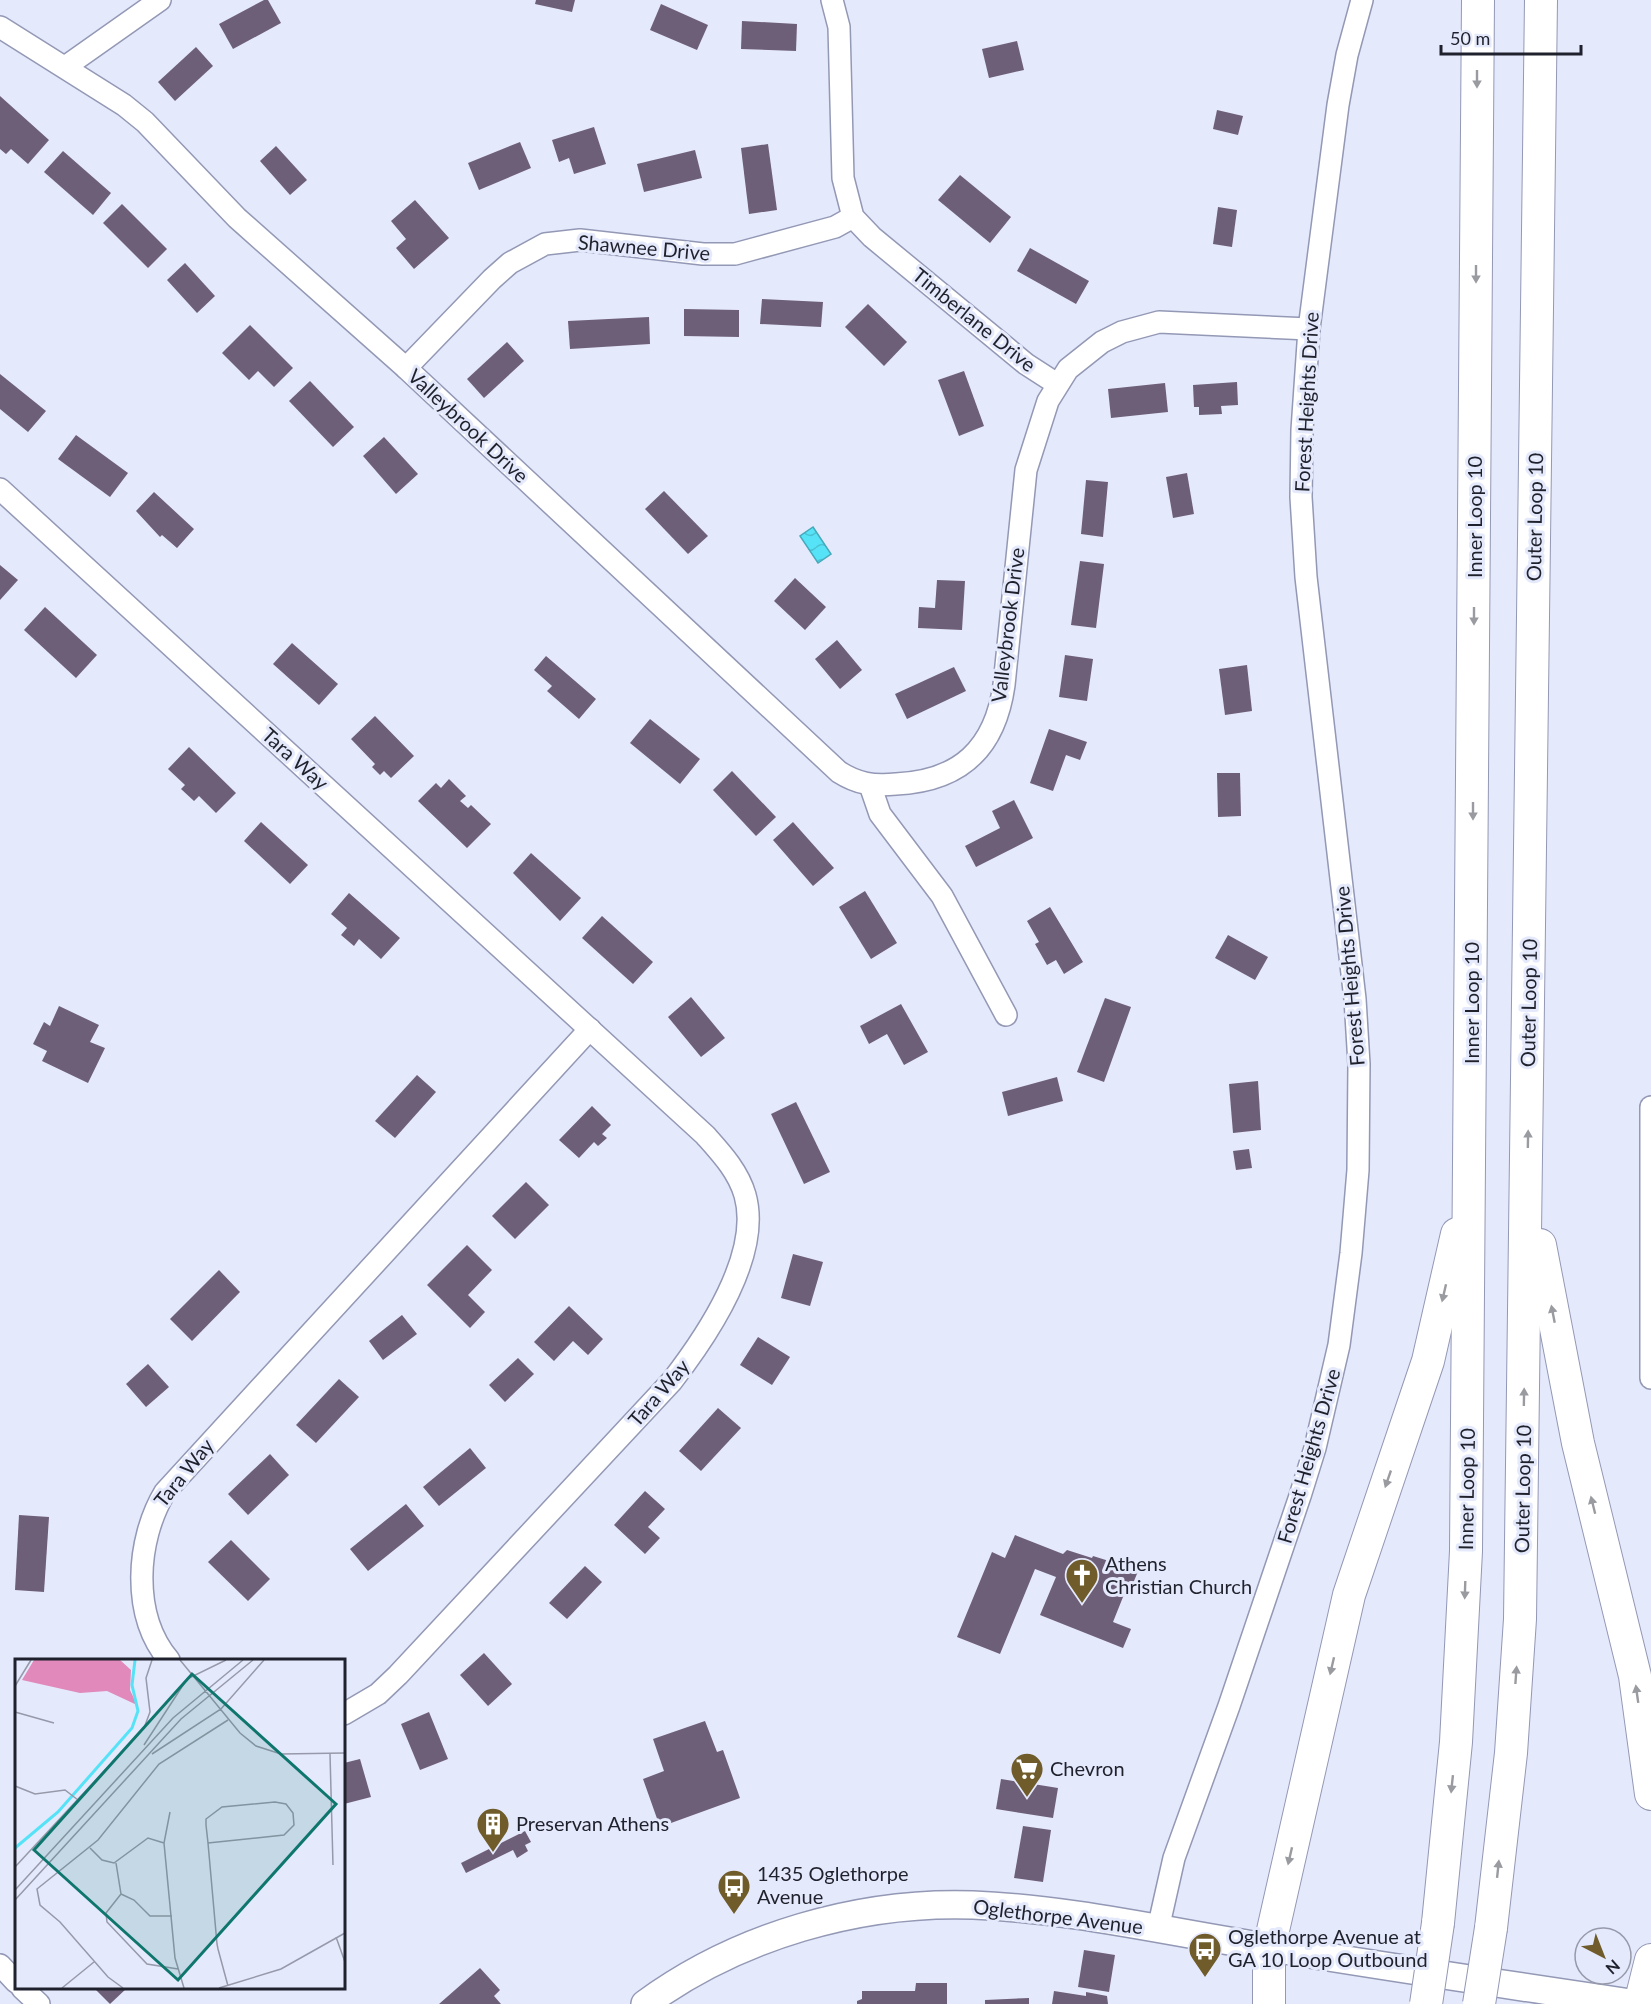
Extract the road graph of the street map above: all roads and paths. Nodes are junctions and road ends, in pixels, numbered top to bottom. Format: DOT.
graph roads {
  1 [pos="160,0"];
  2 [pos="832,0"];
  3 [pos="1362,0"];
  4 [pos="1478,0"];
  5 [pos="1541,0"];
  6 [pos="0,27"];
  7 [pos="64,67"];
  8 [pos="853,217"];
  9 [pos="1310,329"];
  10 [pos="406,368"];
  11 [pos="1057,384"];
  12 [pos="0,489"];
  13 [pos="870,786"];
  14 [pos="1006,1016"];
  15 [pos="590,1029"];
  16 [pos="1651,1107"];
  17 [pos="1471,1174"];
  18 [pos="1527,1179"];
  19 [pos="1651,1378"];
  20 [pos="168,1659"];
  21 [pos="345,1713"];
  22 [pos="1651,1794"];
  23 [pos="1158,1929"];
  24 [pos="1269,1948"];
  25 [pos="1651,1960"];
  26 [pos="0,1965"];
  27 [pos="15,1981"];
  28 [pos="23,1989"];
  29 [pos="1483,1993"];
  30 [pos="39,2004"];
  31 [pos="645,2004"];
  32 [pos="1269,2004"];
  33 [pos="1426,2004"];
  34 [pos="1639,2004"];
  1 -- 7 [label="street"];
  2 -- 8 [label="street, Timberlane Drive"];
  3 -- 9 [label="street, Forest Heights Drive"];
  4 -- 17 [label="highway, Inner Loop 10, one-way"];
  18 -- 5 [label="highway, Outer Loop 10, one-way"];
  6 -- 7 [label="street"];
  7 -- 10 [label="street, Valleybrook Drive"];
  8 -- 10 [label="street, Shawnee Drive"];
  8 -- 11 [label="street, Timberlane Drive"];
  9 -- 11 [label="street, Timberlane Drive"];
  9 -- 23 [label="street, Forest Heights Drive"];
  10 -- 13 [label="street, Valleybrook Drive"];
  11 -- 13 [label="street, Valleybrook Drive"];
  12 -- 15 [label="street, Tara Way"];
  13 -- 14 [label="street"];
  15 -- 20 [label="street, Tara Way"];
  15 -- 21 [label="street, Tara Way"];
  16 -- 19 [label="street"];
  17 -- 24 [label="highway, one-way"];
  17 -- 33 [label="highway, Inner Loop 10, one-way, bridge"];
  22 -- 18 [label="highway, one-way"];
  29 -- 18 [label="highway, Outer Loop 10, one-way, bridge"];
  23 -- 24 [label="main road, Oglethorpe Avenue"];
  23 -- 31 [label="main road, Oglethorpe Avenue"];
  24 -- 29 [label="main road, Oglethorpe Avenue"];
  24 -- 32 [label="highway"];
  25 -- 34 [label="highway"];
  26 -- 27 [label="street"];
  28 -- 30 [label="street"];
  29 -- 34 [label="main road, Oglethorpe Avenue"];
}
